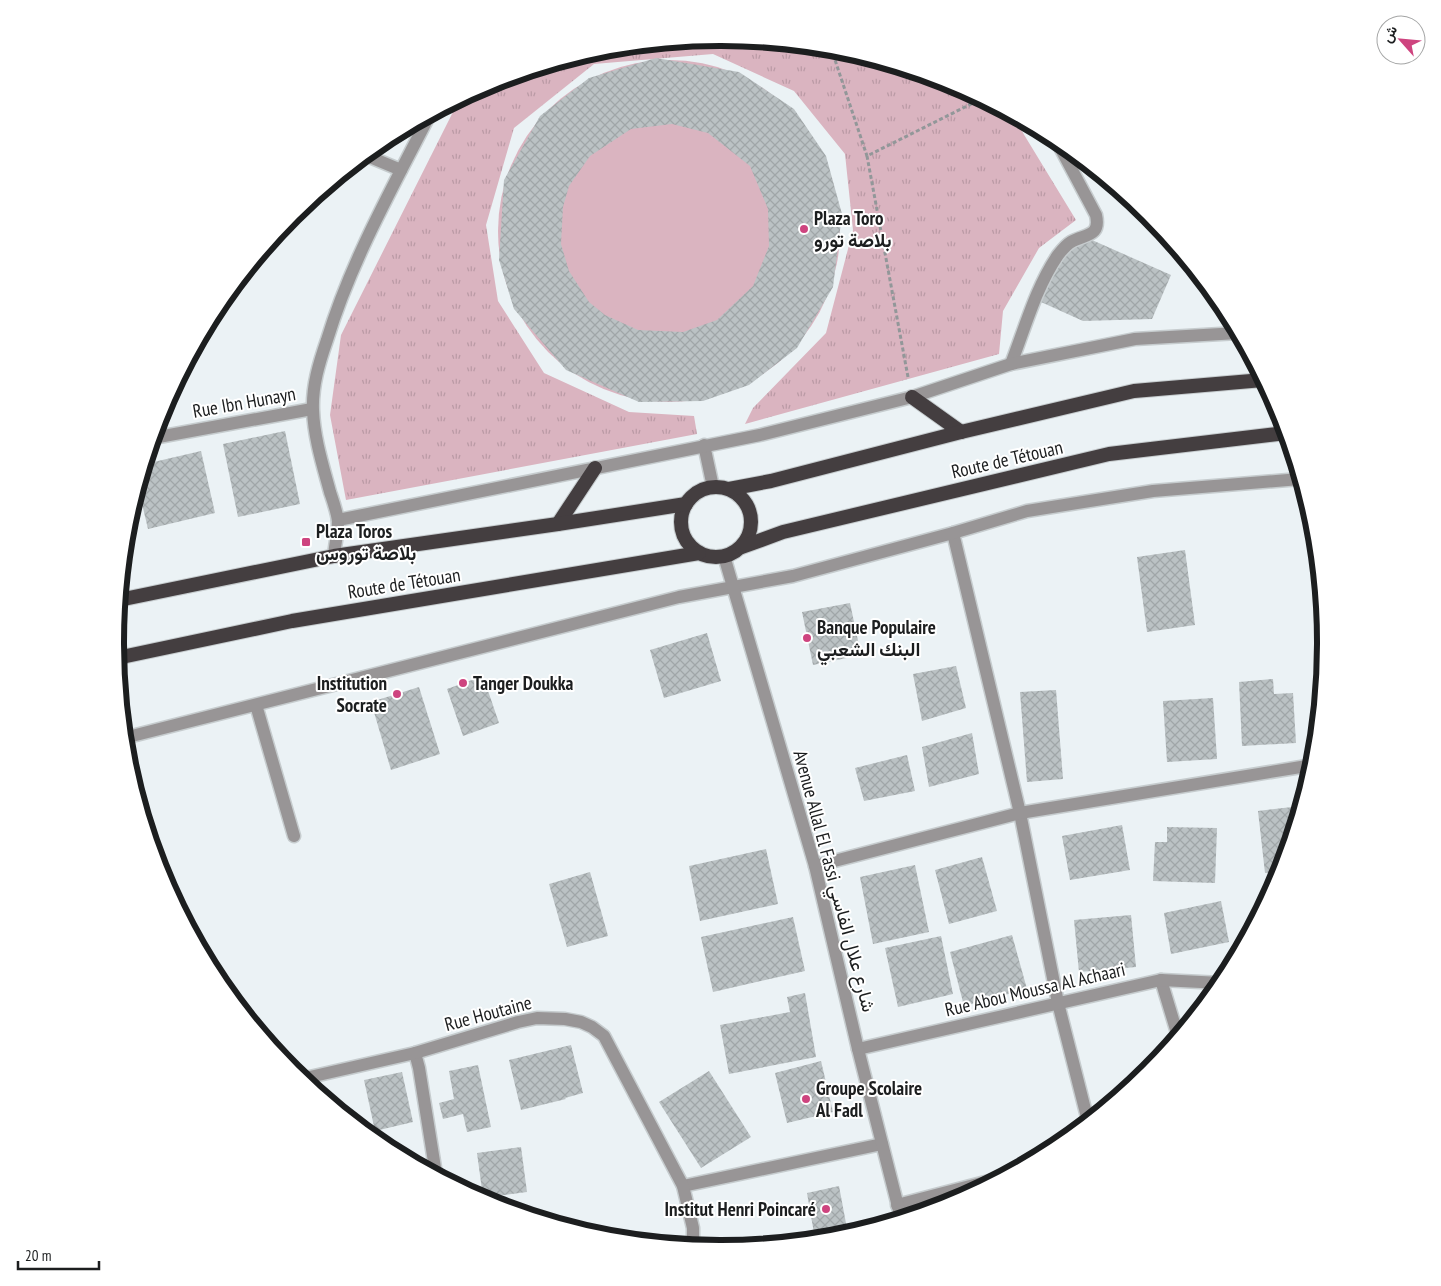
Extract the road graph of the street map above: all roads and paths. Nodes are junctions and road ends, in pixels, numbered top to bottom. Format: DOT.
graph roads {
  1 [pos="833,57"];
  2 [pos="973,103"];
  3 [pos="424,125"];
  4 [pos="867,156"];
  5 [pos="1064,156"];
  6 [pos="373,158"];
  7 [pos="401,170"];
  8 [pos="1230,333"];
  9 [pos="1011,364"];
  10 [pos="1257,381"];
  11 [pos="912,397"];
  12 [pos="312,410"];
  13 [pos="961,432"];
  14 [pos="1279,433"];
  15 [pos="161,437"];
  16 [pos="704,446"];
  17 [pos="595,468"];
  18 [pos="1294,479"];
  19 [pos="713,487"];
  20 [pos="729,489"];
  21 [pos="686,504"];
  22 [pos="338,520"];
  23 [pos="558,524"];
  24 [pos="953,533"];
  25 [pos="742,547"];
  26 [pos="699,553"];
  27 [pos="334,556"];
  28 [pos="724,556"];
  29 [pos="734,587"];
  30 [pos="126,599"];
  31 [pos="124,656"];
  32 [pos="256,705"];
  33 [pos="131,736"];
  34 [pos="1304,765"];
  35 [pos="1020,813"];
  36 [pos="294,836"];
  37 [pos="815,866"];
  38 [pos="1162,980"];
  39 [pos="1211,983"];
  40 [pos="1058,1003"];
  41 [pos="1176,1028"];
  42 [pos="858,1049"];
  43 [pos="415,1053"];
  44 [pos="310,1076"];
  45 [pos="1086,1114"];
  46 [pos="882,1144"];
  47 [pos="435,1167"];
  48 [pos="683,1186"];
  49 [pos="921,1205"];
  50 [pos="902,1211"];
  51 [pos="899,1212"];
  52 [pos="693,1239"];
  1 -- 4 [label="path"];
  2 -- 4 [label="path"];
  3 -- 7 [label="street"];
  4 -- 11 [label="path"];
  5 -- 9 [label="street"];
  6 -- 7 [label="street"];
  7 -- 12 [label="street"];
  8 -- 9 [label="street"];
  9 -- 11 [label="street"];
  10 -- 13 [label="highway, Route de Tétouan"];
  11 -- 13 [label="highway"];
  11 -- 16 [label="street"];
  12 -- 15 [label="street, Rue Ibn Hunayn"];
  12 -- 22 [label="street"];
  13 -- 20 [label="highway, Route de Tétouan"];
  14 -- 25 [label="highway, Route de Tétouan"];
  16 -- 17 [label="street"];
  16 -- 19 [label="street"];
  17 -- 22 [label="street"];
  17 -- 23 [label="highway"];
  18 -- 24 [label="street"];
  19 -- 20 [label="highway"];
  19 -- 21 [label="highway"];
  20 -- 25 [label="highway"];
  21 -- 23 [label="highway, Route de Tétouan"];
  21 -- 26 [label="highway"];
  22 -- 27 [label="street"];
  23 -- 27 [label="highway, Route de Tétouan"];
  24 -- 29 [label="street"];
  24 -- 35 [label="street"];
  25 -- 28 [label="highway"];
  26 -- 28 [label="highway"];
  26 -- 31 [label="highway, Route de Tétouan"];
  27 -- 30 [label="highway, Route de Tétouan"];
  28 -- 29 [label="street, Avenue Allal El Fassi شارع علال الفاسي"];
  29 -- 32 [label="street"];
  29 -- 37 [label="street, Avenue Allal El Fassi شارع علال الفاسي"];
  32 -- 33 [label="street"];
  32 -- 36 [label="street"];
  34 -- 35 [label="street"];
  35 -- 37 [label="street"];
  35 -- 40 [label="street"];
  37 -- 42 [label="street, Avenue Allal El Fassi شارع علال الفاسي"];
  38 -- 39 [label="street, Rue Abou Moussa Al Achaari"];
  38 -- 40 [label="street, Rue Abou Moussa Al Achaari"];
  38 -- 41 [label="street"];
  40 -- 42 [label="street, Rue Abou Moussa Al Achaari"];
  40 -- 45 [label="street"];
  42 -- 46 [label="street, Avenue Allal El Fassi شارع علال الفاسي"];
  43 -- 44 [label="street, Rue Houtaine"];
  43 -- 47 [label="street"];
  43 -- 48 [label="street, Rue Houtaine"];
  46 -- 48 [label="street"];
  46 -- 51 [label="street, Avenue Allal El Fassi شارع علال الفاسي"];
  48 -- 52 [label="street, Rue Houtaine"];
  49 -- 50 [label="street"];
}
